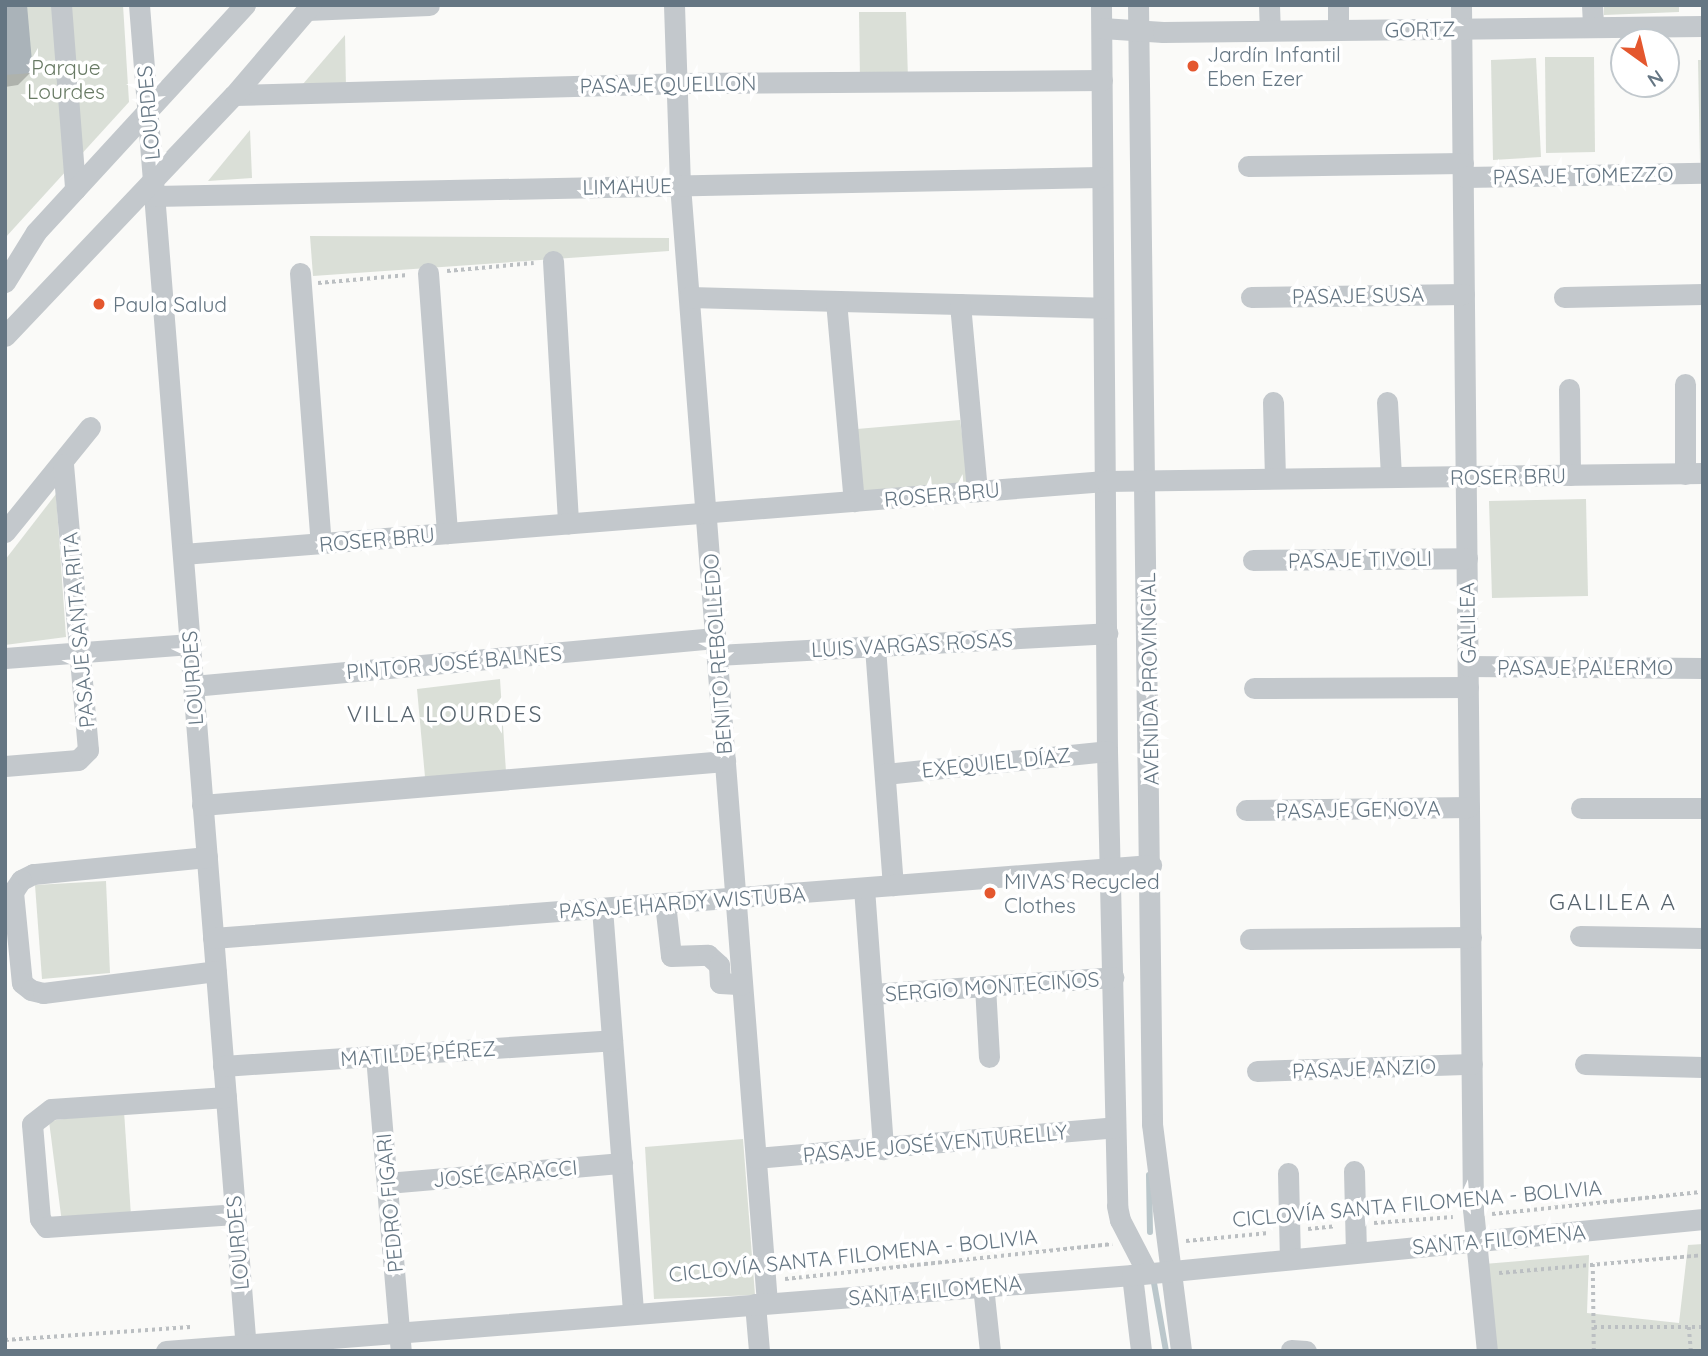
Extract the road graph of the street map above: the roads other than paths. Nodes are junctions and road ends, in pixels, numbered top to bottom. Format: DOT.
graph roads {
  1 [pos="61,5"];
  2 [pos="139,5"];
  3 [pos="429,5"];
  4 [pos="674,5"];
  5 [pos="1101,5"];
  6 [pos="1138,5"];
  7 [pos="1269,5"];
  8 [pos="1338,5"];
  9 [pos="1461,5"];
  10 [pos="1592,5"];
  11 [pos="242,7"];
  12 [pos="309,8"];
  13 [pos="1692,19"];
  14 [pos="1592,27"];
  15 [pos="1102,28"];
  16 [pos="1462,28"];
  17 [pos="1270,30"];
  18 [pos="1338,30"];
  19 [pos="1138,32"];
  20 [pos="1102,80"];
  21 [pos="679,83"];
  22 [pos="234,95"];
  23 [pos="147,108"];
  24 [pos="1248,166"];
  25 [pos="1464,170"];
  26 [pos="1703,173"];
  27 [pos="1100,177"];
  28 [pos="680,185"];
  29 [pos="154,188"];
  30 [pos="75,189"];
  31 [pos="553,261"];
  32 [pos="300,273"];
  33 [pos="428,273"];
  34 [pos="5,282"];
  35 [pos="1464,294"];
  36 [pos="1703,294"];
  37 [pos="1251,297"];
  38 [pos="1564,297"];
  39 [pos="689,298"];
  40 [pos="836,301"];
  41 [pos="960,304"];
  42 [pos="1103,308"];
  43 [pos="5,336"];
  44 [pos="1685,384"];
  45 [pos="1569,388"];
  46 [pos="1273,402"];
  47 [pos="1388,402"];
  48 [pos="90,427"];
  49 [pos="63,464"];
  50 [pos="1694,473"];
  51 [pos="1570,475"];
  52 [pos="1466,476"];
  53 [pos="1391,477"];
  54 [pos="1275,478"];
  55 [pos="1147,480"];
  56 [pos="1105,481"];
  57 [pos="977,492"];
  58 [pos="854,501"];
  59 [pos="706,513"];
  60 [pos="568,524"];
  61 [pos="5,532"];
  62 [pos="447,533"];
  63 [pos="321,543"];
  64 [pos="183,554"];
  65 [pos="1467,558"];
  66 [pos="1253,560"];
  67 [pos="1107,633"];
  68 [pos="190,644"];
  69 [pos="875,646"];
  70 [pos="716,647"];
  71 [pos="81,652"];
  72 [pos="5,658"];
  73 [pos="1703,668"];
  74 [pos="1468,677"];
  75 [pos="193,686"];
  76 [pos="1254,688"];
  77 [pos="1107,751"];
  78 [pos="725,761"];
  79 [pos="5,766"];
  80 [pos="885,774"];
  81 [pos="202,805"];
  82 [pos="1469,807"];
  83 [pos="1581,808"];
  84 [pos="1703,808"];
  85 [pos="1247,810"];
  86 [pos="206,857"];
  87 [pos="1151,865"];
  88 [pos="1110,869"];
  89 [pos="893,885"];
  90 [pos="864,888"];
  91 [pos="735,897"];
  92 [pos="665,903"];
  93 [pos="602,908"];
  94 [pos="1580,936"];
  95 [pos="1471,937"];
  96 [pos="213,938"];
  97 [pos="1703,938"];
  98 [pos="1250,939"];
  99 [pos="216,971"];
  100 [pos="1113,977"];
  101 [pos="742,984"];
  102 [pos="985,986"];
  103 [pos="872,994"];
  104 [pos="612,1040"];
  105 [pos="376,1056"];
  106 [pos="989,1058"];
  107 [pos="1472,1064"];
  108 [pos="1585,1064"];
  109 [pos="223,1066"];
  110 [pos="1703,1067"];
  111 [pos="1257,1071"];
  112 [pos="226,1097"];
  113 [pos="1115,1126"];
  114 [pos="883,1149"];
  115 [pos="755,1158"];
  116 [pos="622,1163"];
  117 [pos="1354,1171"];
  118 [pos="1287,1173"];
  119 [pos="387,1183"];
  120 [pos="235,1214"];
  121 [pos="1703,1219"];
  122 [pos="1474,1241"];
  123 [pos="1356,1252"];
  124 [pos="1290,1259"];
  125 [pos="1171,1270"];
  126 [pos="1139,1273"];
  127 [pos="983,1286"];
  128 [pos="762,1296"];
  129 [pos="634,1314"];
  130 [pos="401,1341"];
  131 [pos="246,1348"];
  132 [pos="166,1351"];
  133 [pos="759,1351"];
  134 [pos="990,1351"];
  135 [pos="1141,1351"];
  136 [pos="1181,1351"];
  137 [pos="1488,1351"];
  1 -- 30 [label="street"];
  2 -- 23 [label="street, LOURDES"];
  3 -- 12 [label="street"];
  4 -- 21 [label="street, BENITO REBOLLEDO"];
  5 -- 15 [label="street, AVENIDA PROVINCIAL"];
  6 -- 19 [label="street, AVENIDA PROVINCIAL"];
  7 -- 17 [label="street"];
  8 -- 18 [label="street"];
  9 -- 16 [label="street, GALILEA"];
  10 -- 14 [label="street"];
  11 -- 23 [label="street"];
  12 -- 22 [label="street"];
  13 -- 14 [label="street, GORTZ"];
  14 -- 16 [label="street, GORTZ"];
  15 -- 19 [label="street, GORTZ"];
  15 -- 20 [label="street, AVENIDA PROVINCIAL"];
  16 -- 18 [label="street, GORTZ"];
  16 -- 25 [label="street, GALILEA"];
  17 -- 18 [label="street, GORTZ"];
  17 -- 19 [label="street, GORTZ"];
  19 -- 55 [label="street, AVENIDA PROVINCIAL"];
  20 -- 21 [label="street, PASAJE QUELLON"];
  20 -- 27 [label="street, AVENIDA PROVINCIAL"];
  21 -- 22 [label="street, PASAJE QUELLON"];
  21 -- 28 [label="street, BENITO REBOLLEDO"];
  22 -- 29 [label="street"];
  23 -- 29 [label="street, LOURDES"];
  23 -- 30 [label="street"];
  24 -- 25 [label="street, PASAJE TOMEZZO"];
  25 -- 26 [label="street, PASAJE TOMEZZO"];
  25 -- 35 [label="street, GALILEA"];
  27 -- 28 [label="street, LIMAHUE"];
  27 -- 42 [label="street, AVENIDA PROVINCIAL"];
  28 -- 29 [label="street, LIMAHUE"];
  28 -- 39 [label="street, BENITO REBOLLEDO"];
  29 -- 43 [label="street"];
  29 -- 64 [label="street, LOURDES"];
  30 -- 34 [label="street"];
  31 -- 60 [label="street"];
  32 -- 63 [label="street"];
  33 -- 62 [label="street"];
  35 -- 37 [label="street, PASAJE SUSA"];
  35 -- 52 [label="street, GALILEA"];
  36 -- 38 [label="street"];
  39 -- 40 [label="street"];
  39 -- 59 [label="street, BENITO REBOLLEDO"];
  40 -- 41 [label="street"];
  40 -- 58 [label="street"];
  41 -- 42 [label="street"];
  41 -- 57 [label="street"];
  42 -- 56 [label="street, AVENIDA PROVINCIAL"];
  44 -- 50 [label="street"];
  45 -- 51 [label="street"];
  46 -- 54 [label="street"];
  47 -- 53 [label="street"];
  48 -- 49 [label="street"];
  49 -- 61 [label="street"];
  49 -- 71 [label="street, PASAJE SANTA RITA"];
  50 -- 51 [label="street, ROSER BRU"];
  51 -- 52 [label="street, ROSER BRU"];
  52 -- 53 [label="street, ROSER BRU"];
  52 -- 65 [label="street, GALILEA"];
  53 -- 54 [label="street, ROSER BRU"];
  54 -- 55 [label="street, ROSER BRU"];
  55 -- 56 [label="street, ROSER BRU"];
  55 -- 87 [label="street, AVENIDA PROVINCIAL"];
  56 -- 57 [label="street, ROSER BRU"];
  56 -- 67 [label="street, AVENIDA PROVINCIAL"];
  57 -- 58 [label="street, ROSER BRU"];
  58 -- 59 [label="street, ROSER BRU"];
  59 -- 60 [label="street, ROSER BRU"];
  59 -- 70 [label="street, BENITO REBOLLEDO"];
  60 -- 62 [label="street, ROSER BRU"];
  62 -- 63 [label="street, ROSER BRU"];
  63 -- 64 [label="street, ROSER BRU"];
  64 -- 68 [label="street, LOURDES"];
  65 -- 66 [label="street, PASAJE TIVOLI"];
  65 -- 74 [label="street, GALILEA"];
  67 -- 69 [label="street, LUIS VARGAS ROSAS"];
  67 -- 77 [label="street, AVENIDA PROVINCIAL"];
  68 -- 71 [label="street"];
  68 -- 75 [label="street, LOURDES"];
  69 -- 70 [label="street, LUIS VARGAS ROSAS"];
  69 -- 80 [label="street"];
  70 -- 75 [label="street, PINTOR JOSÉ BALNES"];
  70 -- 78 [label="street, BENITO REBOLLEDO"];
  71 -- 72 [label="street"];
  71 -- 79 [label="street, PASAJE SANTA RITA"];
  73 -- 74 [label="street, PASAJE PALERMO"];
  74 -- 76 [label="street, PASAJE PALERMO"];
  74 -- 82 [label="street, GALILEA"];
  75 -- 81 [label="street, LOURDES"];
  77 -- 80 [label="street, EXEQUIEL DÍAZ"];
  77 -- 88 [label="street, AVENIDA PROVINCIAL"];
  78 -- 81 [label="street"];
  78 -- 91 [label="street, BENITO REBOLLEDO"];
  80 -- 89 [label="street"];
  81 -- 86 [label="street, LOURDES"];
  82 -- 85 [label="street, PASAJE GENOVA"];
  82 -- 95 [label="street, GALILEA"];
  83 -- 84 [label="street"];
  86 -- 96 [label="street, LOURDES"];
  86 -- 99 [label="street"];
  87 -- 88 [label="street, PASAJE HARDY WISTUBA"];
  87 -- 125 [label="street, AVENIDA PROVINCIAL"];
  88 -- 89 [label="street, PASAJE HARDY WISTUBA"];
  88 -- 100 [label="street, AVENIDA PROVINCIAL"];
  89 -- 90 [label="street, PASAJE HARDY WISTUBA"];
  90 -- 91 [label="street, PASAJE HARDY WISTUBA"];
  90 -- 103 [label="street"];
  91 -- 92 [label="street, PASAJE HARDY WISTUBA"];
  91 -- 101 [label="street, BENITO REBOLLEDO"];
  92 -- 93 [label="street, PASAJE HARDY WISTUBA"];
  92 -- 101 [label="street"];
  93 -- 96 [label="street, PASAJE HARDY WISTUBA"];
  93 -- 104 [label="street"];
  94 -- 97 [label="street"];
  95 -- 98 [label="street"];
  95 -- 107 [label="street, GALILEA"];
  96 -- 99 [label="street, LOURDES"];
  99 -- 109 [label="street, LOURDES"];
  100 -- 102 [label="street, SERGIO MONTECINOS"];
  100 -- 113 [label="street, AVENIDA PROVINCIAL"];
  101 -- 115 [label="street, BENITO REBOLLEDO"];
  102 -- 103 [label="street, SERGIO MONTECINOS"];
  102 -- 106 [label="street"];
  103 -- 114 [label="street"];
  104 -- 105 [label="street, MATILDE PÉREZ"];
  104 -- 116 [label="street"];
  105 -- 109 [label="street, MATILDE PÉREZ"];
  105 -- 119 [label="street, PEDRO FIGARI"];
  107 -- 111 [label="street, PASAJE ANZIO"];
  107 -- 122 [label="street, GALILEA"];
  108 -- 110 [label="street"];
  109 -- 112 [label="street, LOURDES"];
  112 -- 120 [label="street, LOURDES"];
  112 -- 120 [label="street"];
  113 -- 114 [label="street, PASAJE JOSÉ VENTURELLY"];
  113 -- 126 [label="street, AVENIDA PROVINCIAL"];
  114 -- 115 [label="street, PASAJE JOSÉ VENTURELLY"];
  115 -- 128 [label="street, BENITO REBOLLEDO"];
  116 -- 119 [label="street, JOSÉ CARACCI"];
  116 -- 129 [label="street"];
  117 -- 123 [label="street"];
  118 -- 124 [label="street"];
  119 -- 130 [label="street, PEDRO FIGARI"];
  120 -- 131 [label="street, LOURDES"];
  121 -- 122 [label="street, SANTA FILOMENA"];
  122 -- 123 [label="street, SANTA FILOMENA"];
  122 -- 137 [label="street, GALILEA"];
  123 -- 124 [label="street, SANTA FILOMENA"];
  124 -- 125 [label="street, SANTA FILOMENA"];
  125 -- 126 [label="street, SANTA FILOMENA"];
  125 -- 136 [label="street, AVENIDA PROVINCIAL"];
  126 -- 127 [label="street, SANTA FILOMENA"];
  126 -- 135 [label="street"];
  127 -- 128 [label="street, SANTA FILOMENA"];
  127 -- 134 [label="street"];
  128 -- 129 [label="street, SANTA FILOMENA"];
  128 -- 133 [label="street, BENITO REBOLLEDO"];
  129 -- 130 [label="street, SANTA FILOMENA"];
  130 -- 131 [label="street, SANTA FILOMENA"];
  131 -- 132 [label="street, SANTA FILOMENA"];
}
